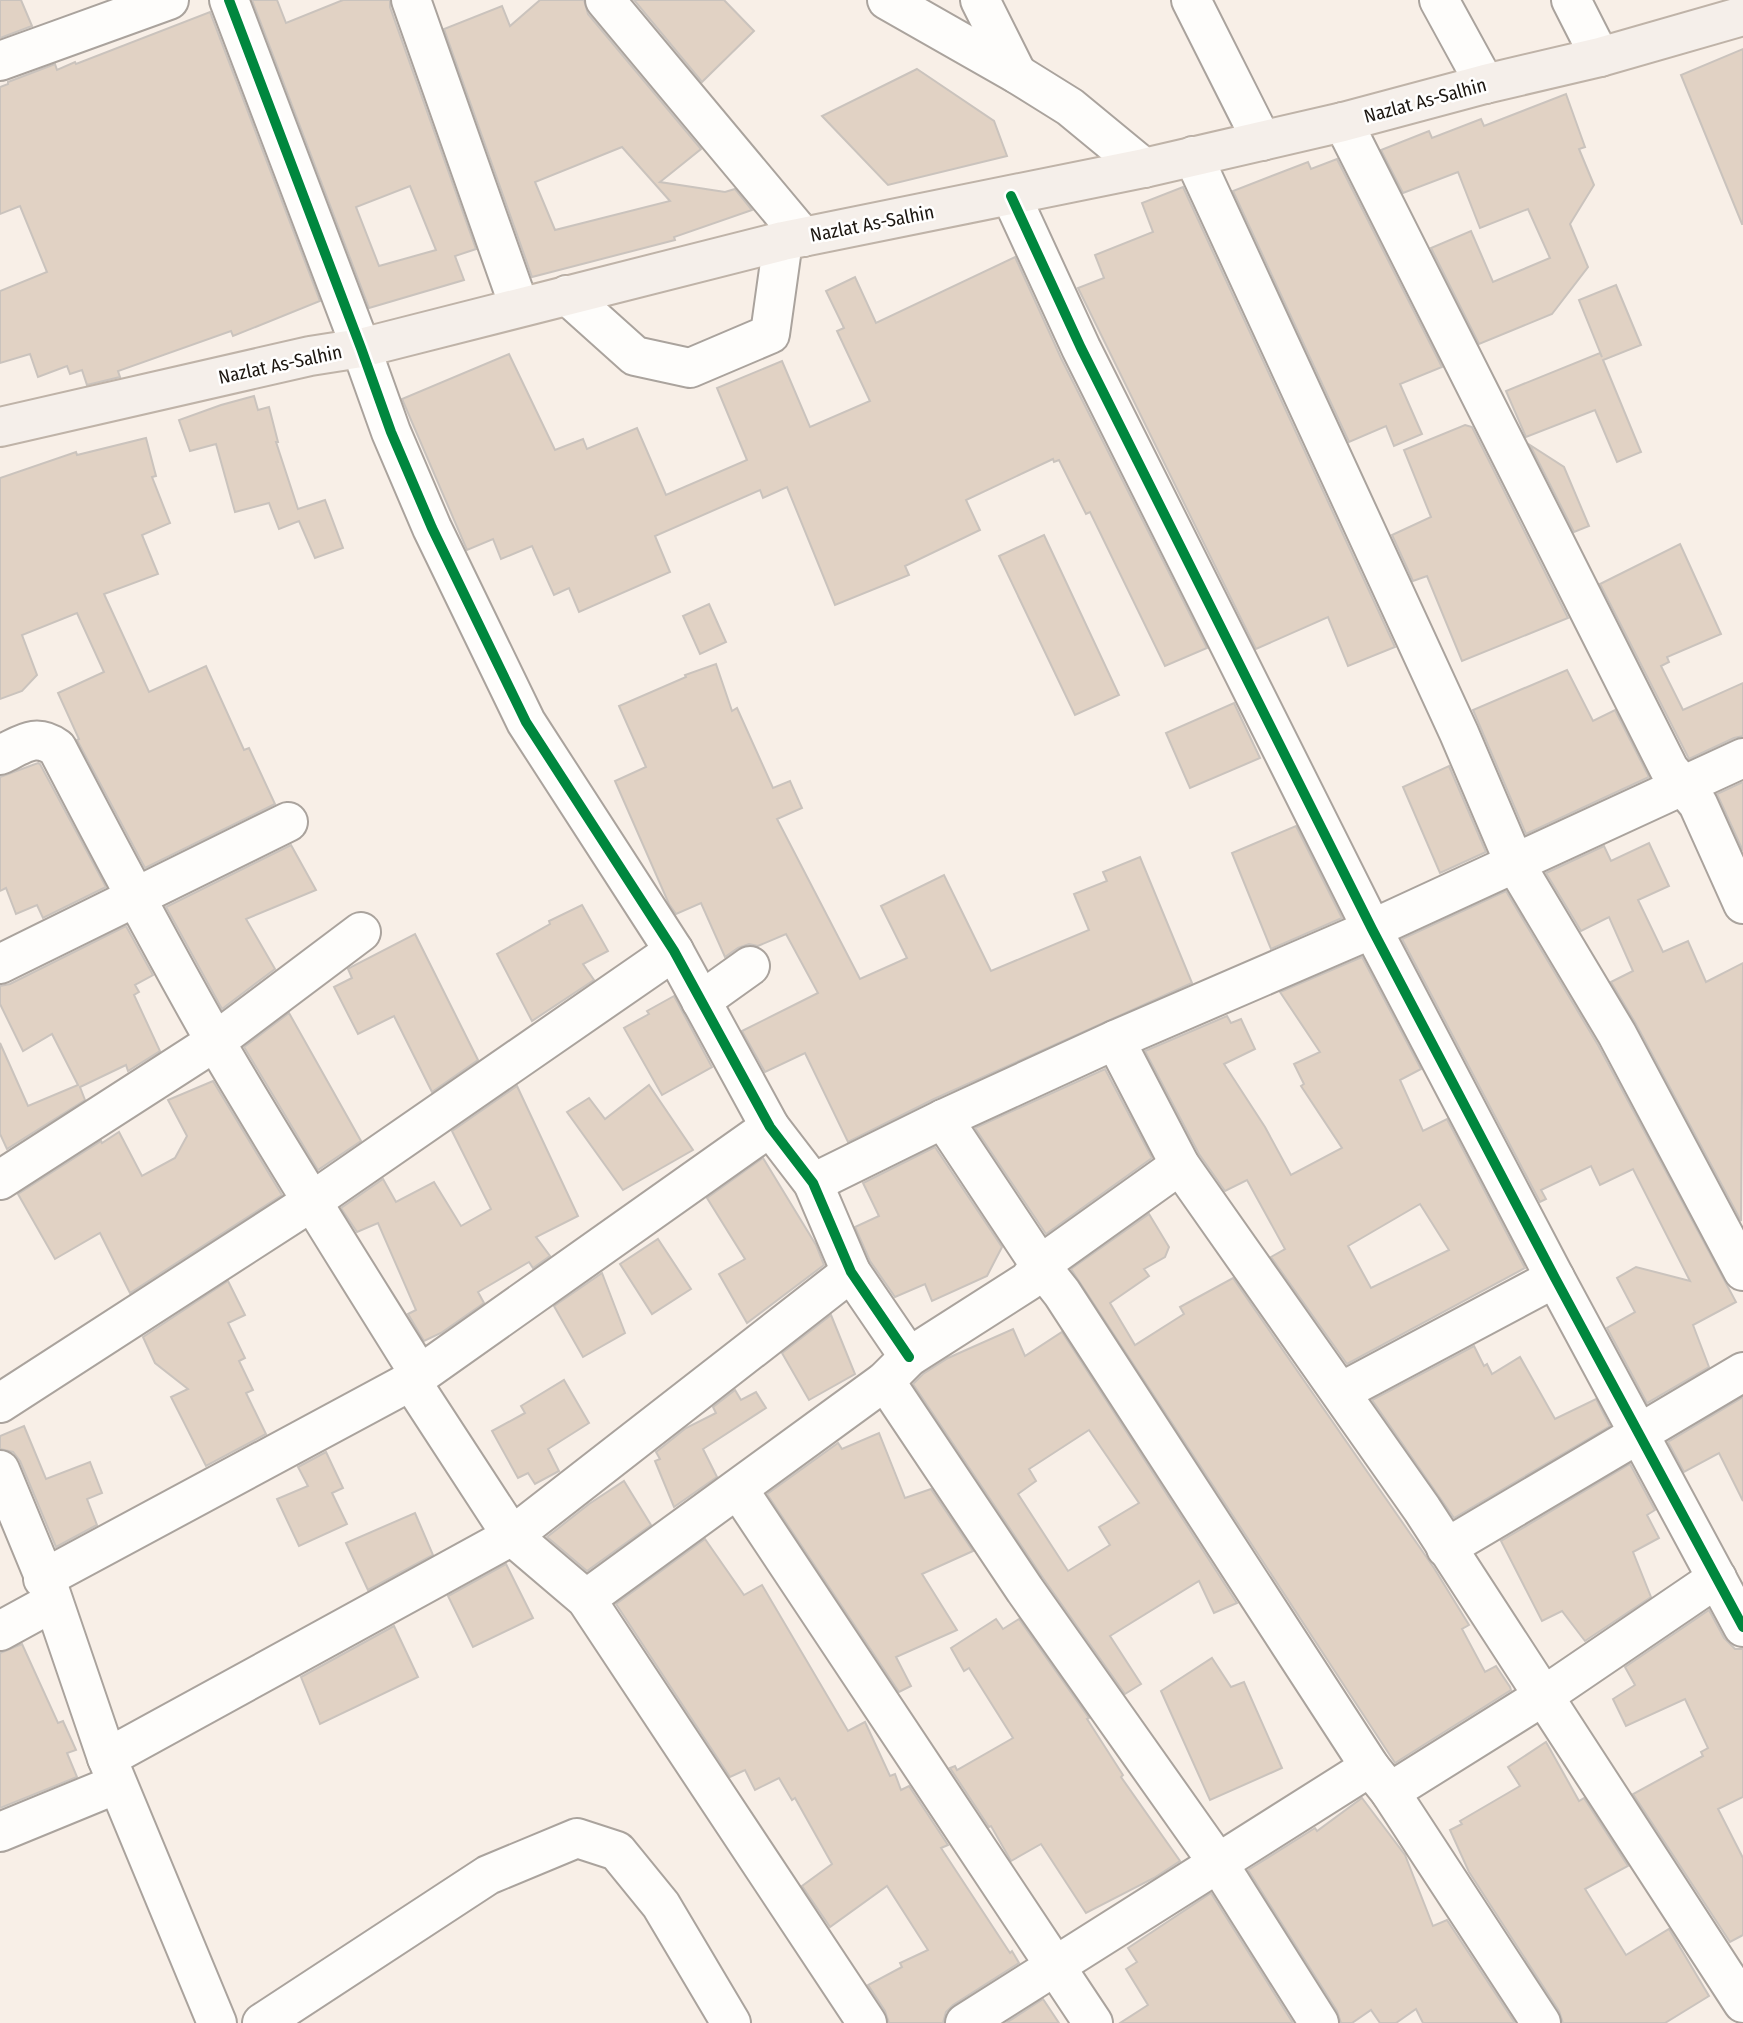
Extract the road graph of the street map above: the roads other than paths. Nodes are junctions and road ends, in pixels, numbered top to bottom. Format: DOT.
graph roads {
  1 [pos="169,0"];
  2 [pos="229,0"];
  3 [pos="411,0"];
  4 [pos="605,0"];
  5 [pos="887,0"];
  6 [pos="980,0"];
  7 [pos="1191,0"];
  8 [pos="1439,0"];
  9 [pos="1571,0"];
  10 [pos="1736,0"];
  11 [pos="1743,17"];
  12 [pos="1600,57"];
  13 [pos="0,61"];
  14 [pos="1017,74"];
  15 [pos="1485,84"];
  16 [pos="1343,122"];
  17 [pos="1262,141"];
  18 [pos="1193,156"];
  19 [pos="1144,168"];
  20 [pos="1011,196"];
  21 [pos="793,239"];
  22 [pos="567,295"];
  23 [pos="519,306"];
  24 [pos="361,348"];
  25 [pos="0,427"];
  26 [pos="0,755"];
  27 [pos="1743,758"];
  28 [pos="1684,787"];
  29 [pos="288,822"];
  30 [pos="1514,862"];
  31 [pos="135,897"];
  32 [pos="1743,904"];
  33 [pos="1372,929"];
  34 [pos="361,932"];
  35 [pos="674,951"];
  36 [pos="0,964"];
  37 [pos="750,966"];
  38 [pos="701,1001"];
  39 [pos="1115,1040"];
  40 [pos="216,1041"];
  41 [pos="943,1119"];
  42 [pos="770,1127"];
  43 [pos="1180,1165"];
  44 [pos="0,1180"];
  45 [pos="814,1183"];
  46 [pos="312,1202"];
  47 [pos="1040,1265"];
  48 [pos="1743,1271"];
  49 [pos="851,1272"];
  50 [pos="1555,1278"];
  51 [pos="897,1369"];
  52 [pos="1743,1372"];
  53 [pos="415,1378"];
  54 [pos="1341,1392"];
  55 [pos="0,1403"];
  56 [pos="1640,1433"];
  57 [pos="0,1470"];
  58 [pos="738,1489"];
  59 [pos="512,1536"];
  60 [pos="1446,1548"];
  61 [pos="1717,1578"];
  62 [pos="48,1590"];
  63 [pos="586,1599"];
  64 [pos="1743,1627"];
  65 [pos="0,1631"];
  66 [pos="1545,1695"];
  67 [pos="112,1771"];
  68 [pos="1380,1779"];
  69 [pos="0,1832"];
  70 [pos="1218,1863"];
  71 [pos="1054,1966"];
  72 [pos="1743,2003"];
  73 [pos="216,2023"];
  74 [pos="262,2023"];
  75 [pos="731,2023"];
  76 [pos="867,2023"];
  77 [pos="965,2023"];
  78 [pos="1093,2023"];
  79 [pos="1319,2023"];
  80 [pos="1541,2023"];
  1 -- 13 [label="street"];
  2 -- 24 [label="street"];
  3 -- 23 [label="street"];
  4 -- 21 [label="street"];
  5 -- 14 [label="street"];
  6 -- 14 [label="street"];
  7 -- 17 [label="street"];
  8 -- 15 [label="street"];
  9 -- 12 [label="street"];
  10 -- 11 [label="street"];
  11 -- 12 [label="main road, Nazlat As-Salhin"];
  12 -- 15 [label="main road, Nazlat As-Salhin"];
  14 -- 19 [label="street"];
  15 -- 16 [label="main road, Nazlat As-Salhin"];
  16 -- 17 [label="main road, Nazlat As-Salhin"];
  16 -- 28 [label="street"];
  17 -- 18 [label="main road, Nazlat As-Salhin"];
  18 -- 19 [label="main road, Nazlat As-Salhin"];
  18 -- 30 [label="street"];
  19 -- 20 [label="main road, Nazlat As-Salhin"];
  20 -- 21 [label="main road, Nazlat As-Salhin"];
  20 -- 33 [label="street"];
  21 -- 22 [label="main road, Nazlat As-Salhin"];
  21 -- 22 [label="street"];
  22 -- 23 [label="main road, Nazlat As-Salhin"];
  23 -- 24 [label="main road, Nazlat As-Salhin"];
  24 -- 25 [label="main road, Nazlat As-Salhin"];
  24 -- 35 [label="street"];
  26 -- 31 [label="street"];
  27 -- 28 [label="street"];
  28 -- 30 [label="street"];
  28 -- 32 [label="street"];
  29 -- 31 [label="street"];
  30 -- 33 [label="street"];
  30 -- 48 [label="street"];
  31 -- 36 [label="street"];
  31 -- 40 [label="street"];
  33 -- 39 [label="street"];
  33 -- 50 [label="street"];
  34 -- 40 [label="street"];
  35 -- 38 [label="street"];
  35 -- 46 [label="street"];
  37 -- 38 [label="street"];
  38 -- 42 [label="street"];
  39 -- 41 [label="street"];
  39 -- 43 [label="street"];
  40 -- 44 [label="street"];
  40 -- 46 [label="street"];
  41 -- 45 [label="street"];
  41 -- 47 [label="street"];
  42 -- 45 [label="street"];
  42 -- 53 [label="street"];
  43 -- 47 [label="street"];
  43 -- 54 [label="street"];
  45 -- 49 [label="street"];
  46 -- 53 [label="street"];
  46 -- 55 [label="street"];
  47 -- 51 [label="street"];
  47 -- 68 [label="street"];
  49 -- 51 [label="street"];
  49 -- 59 [label="street"];
  50 -- 54 [label="street"];
  50 -- 56 [label="street"];
  51 -- 58 [label="street"];
  51 -- 70 [label="street"];
  52 -- 56 [label="street"];
  53 -- 59 [label="street"];
  53 -- 62 [label="street"];
  54 -- 60 [label="street"];
  56 -- 60 [label="street"];
  56 -- 61 [label="street"];
  57 -- 62 [label="street"];
  58 -- 63 [label="street"];
  58 -- 71 [label="street"];
  59 -- 63 [label="street"];
  59 -- 67 [label="street"];
  60 -- 66 [label="street"];
  61 -- 64 [label="street"];
  61 -- 66 [label="street"];
  62 -- 65 [label="street"];
  62 -- 67 [label="street"];
  63 -- 76 [label="street"];
  66 -- 68 [label="street"];
  66 -- 72 [label="street"];
  67 -- 69 [label="street"];
  67 -- 73 [label="street"];
  68 -- 70 [label="street"];
  68 -- 80 [label="street"];
  70 -- 71 [label="street"];
  70 -- 79 [label="street"];
  71 -- 77 [label="street"];
  71 -- 78 [label="street"];
  74 -- 75 [label="street"];
}
